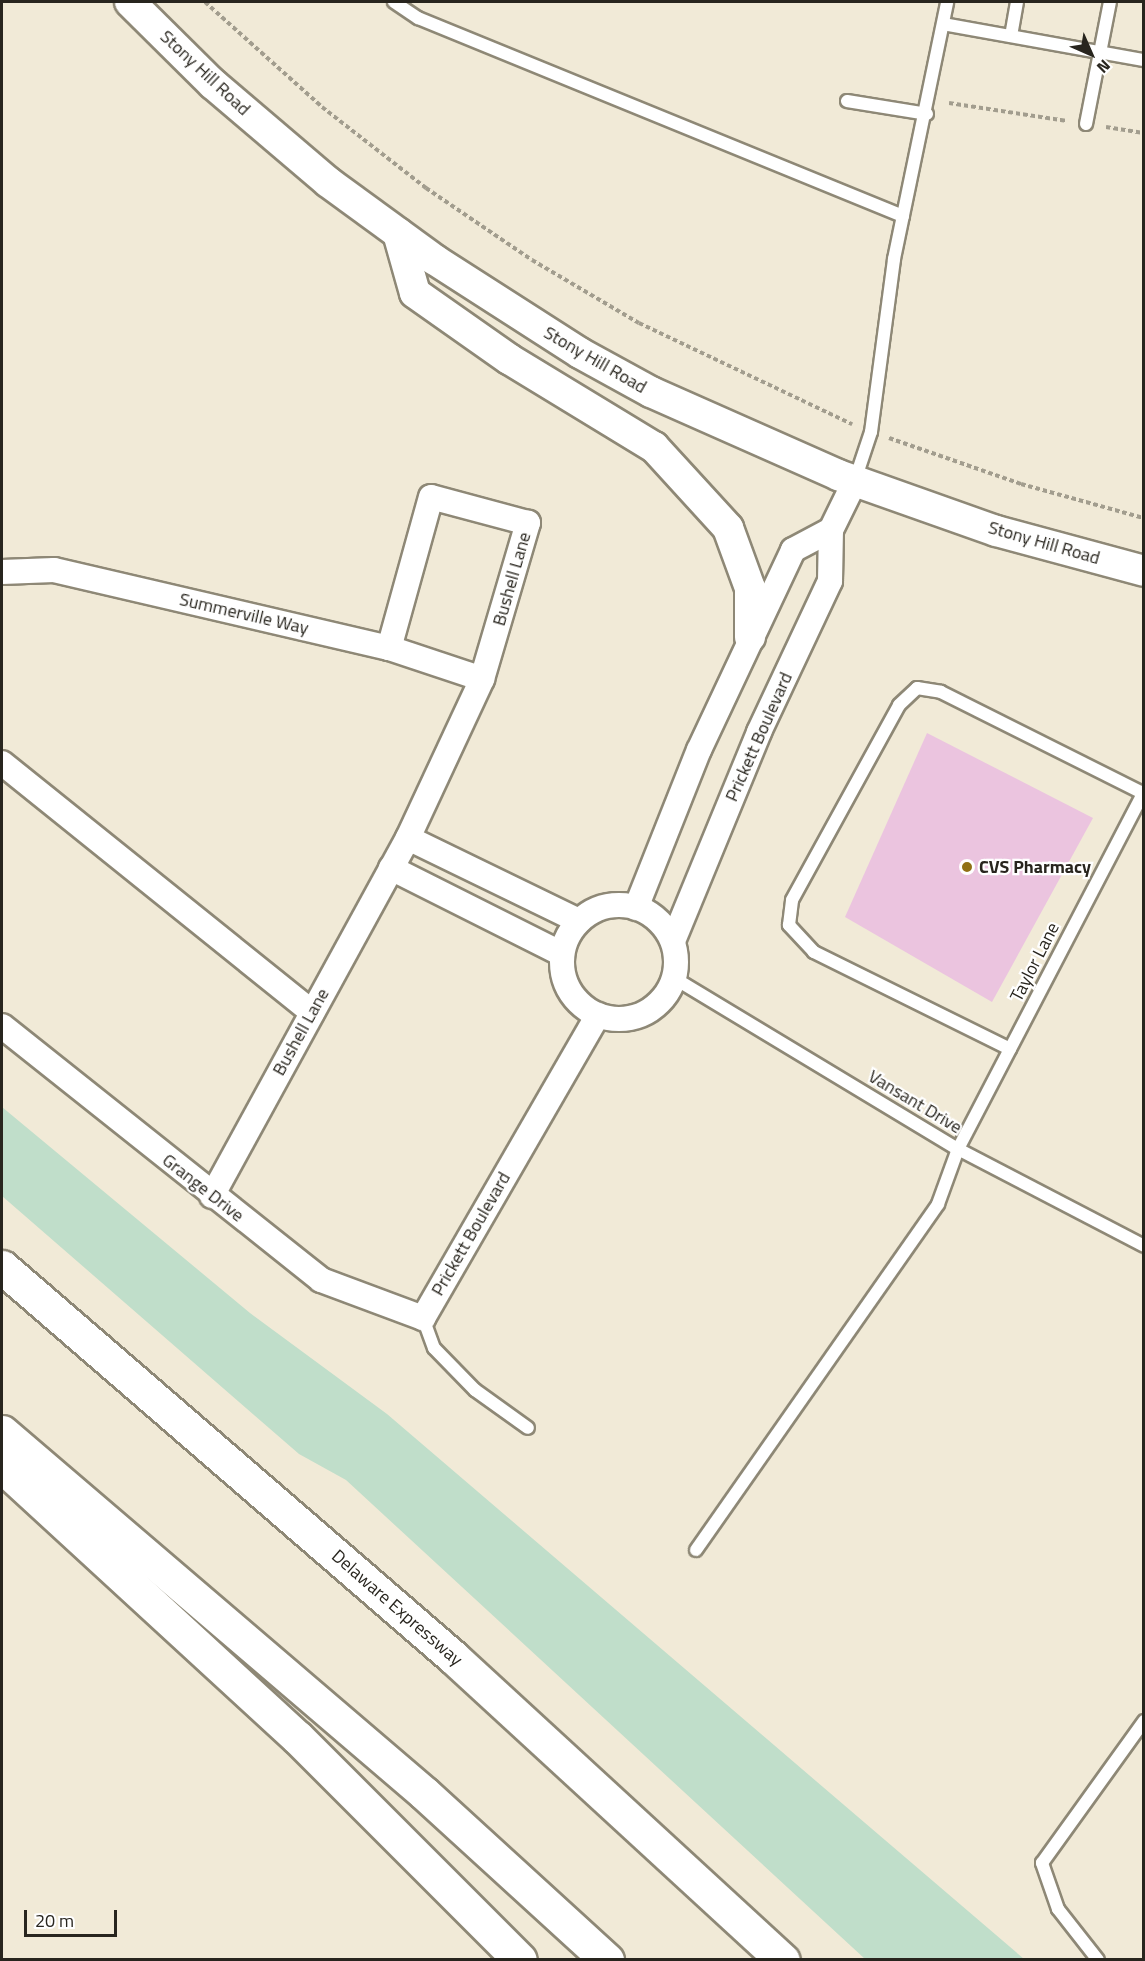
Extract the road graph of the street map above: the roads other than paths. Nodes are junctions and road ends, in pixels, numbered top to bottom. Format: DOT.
graph roads {
  1 [pos="130,2"];
  2 [pos="394,2"];
  3 [pos="947,2"];
  4 [pos="1017,2"];
  5 [pos="1110,2"];
  6 [pos="943,24"];
  7 [pos="1011,36"];
  8 [pos="1100,52"];
  9 [pos="1143,60"];
  10 [pos="847,101"];
  11 [pos="927,114"];
  12 [pos="1086,124"];
  13 [pos="903,216"];
  14 [pos="398,233"];
  15 [pos="855,481"];
  16 [pos="831,530"];
  17 [pos="1143,571"];
  18 [pos="2,572"];
  19 [pos="750,637"];
  20 [pos="389,648"];
  21 [pos="483,679"];
  22 [pos="2,763"];
  23 [pos="1143,793"];
  24 [pos="408,838"];
  25 [pos="391,868"];
  26 [pos="636,908"];
  27 [pos="579,921"];
  28 [pos="673,941"];
  29 [pos="562,954"];
  30 [pos="674,978"];
  31 [pos="312,1012"];
  32 [pos="598,1015"];
  33 [pos="2,1026"];
  34 [pos="1010,1049"];
  35 [pos="958,1149"];
  36 [pos="212,1196"];
  37 [pos="1143,1246"];
  38 [pos="2,1267"];
  39 [pos="423,1318"];
  40 [pos="528,1428"];
  41 [pos="2,1432"];
  42 [pos="2,1466"];
  43 [pos="696,1550"];
  44 [pos="1143,1721"];
  45 [pos="703,1884"];
  46 [pos="520,1959"];
  47 [pos="607,1959"];
  48 [pos="783,1959"];
  49 [pos="804,1959"];
  50 [pos="1098,1959"];
  1 -- 14 [label="street, Stony Hill Road"];
  2 -- 13 [label="lane"];
  3 -- 6 [label="lane"];
  4 -- 7 [label="lane"];
  5 -- 8 [label="lane"];
  6 -- 7 [label="lane"];
  6 -- 11 [label="lane"];
  7 -- 8 [label="lane"];
  8 -- 9 [label="lane"];
  8 -- 12 [label="lane"];
  10 -- 11 [label="lane"];
  11 -- 13 [label="lane"];
  13 -- 15 [label="lane"];
  14 -- 15 [label="street, Stony Hill Road"];
  14 -- 19 [label="street"];
  15 -- 16 [label="street, Prickett Boulevard"];
  15 -- 17 [label="street, Stony Hill Road"];
  16 -- 19 [label="street"];
  16 -- 28 [label="street, Prickett Boulevard"];
  18 -- 20 [label="street, Summerville Way"];
  19 -- 26 [label="street"];
  20 -- 21 [label="street, Summerville Way"];
  20 -- 21 [label="street, Bushell Lane"];
  21 -- 24 [label="street, Bushell Lane"];
  22 -- 31 [label="street"];
  23 -- 34 [label="lane, Taylor Lane"];
  23 -- 34 [label="lane"];
  24 -- 25 [label="street, Bushell Lane"];
  24 -- 27 [label="street"];
  25 -- 29 [label="street"];
  25 -- 31 [label="street, Bushell Lane"];
  26 -- 27 [label="street"];
  26 -- 28 [label="street"];
  27 -- 29 [label="street"];
  28 -- 30 [label="street"];
  29 -- 32 [label="street"];
  30 -- 32 [label="street"];
  30 -- 35 [label="lane, Vansant Drive"];
  31 -- 36 [label="street, Bushell Lane"];
  32 -- 39 [label="street, Prickett Boulevard"];
  33 -- 36 [label="street, Grange Drive"];
  34 -- 35 [label="lane, Taylor Lane"];
  35 -- 37 [label="lane, Vansant Drive"];
  35 -- 43 [label="lane, Taylor Lane"];
  36 -- 39 [label="street, Grange Drive"];
  38 -- 45 [label="highway, Delaware Expressway"];
  39 -- 40 [label="lane, Prickett Boulevard"];
  41 -- 47 [label="highway"];
  42 -- 46 [label="highway"];
  44 -- 50 [label="lane"];
  45 -- 48 [label="highway, Delaware Expressway"];
  45 -- 49 [label="highway"];
}
